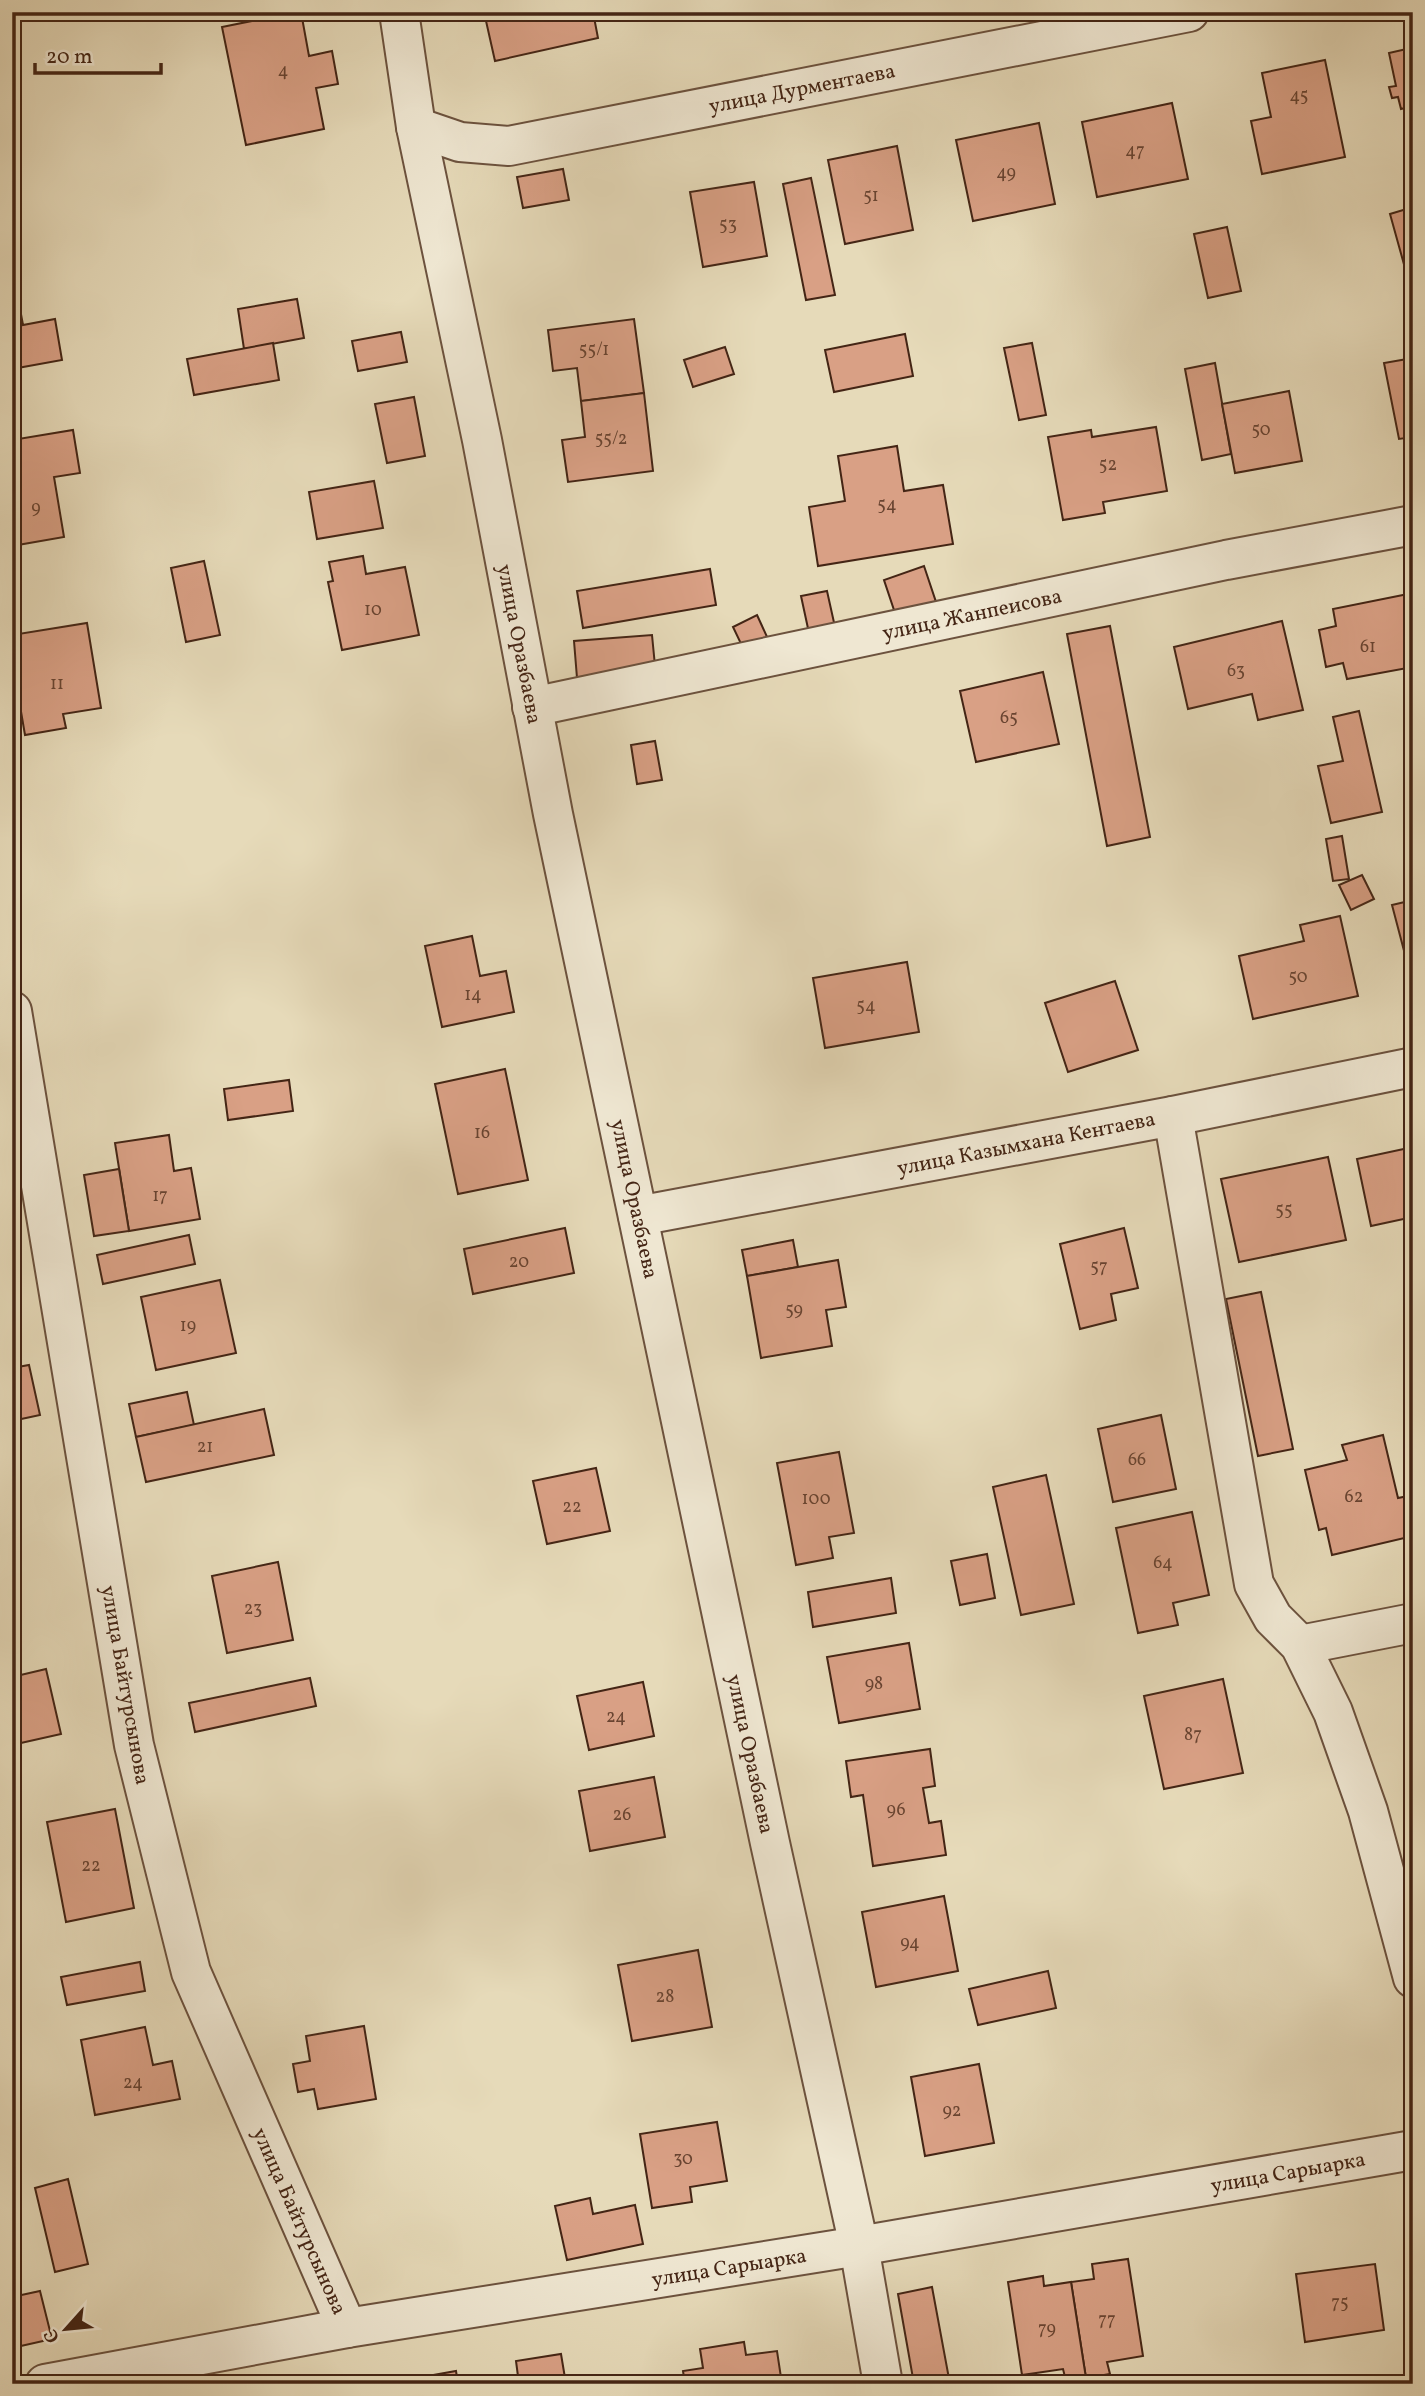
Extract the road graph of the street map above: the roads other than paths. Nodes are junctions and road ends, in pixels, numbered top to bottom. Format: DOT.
graph roads {
  1 [pos="399,12"];
  2 [pos="1189,12"];
  3 [pos="416,127"];
  4 [pos="1413,525"];
  5 [pos="532,707"];
  6 [pos="12,1011"];
  7 [pos="1413,1067"];
  8 [pos="1173,1116"];
  9 [pos="638,1216"];
  10 [pos="1413,1623"];
  11 [pos="1300,1645"];
  12 [pos="1413,1978"];
  13 [pos="1413,2150"];
  14 [pos="859,2246"];
  15 [pos="346,2328"];
  16 [pos="45,2384"];
  17 [pos="883,2384"];
  1 -- 3 [label="street, улица Оразбаева"];
  2 -- 3 [label="street, улица Дурментаева"];
  3 -- 5 [label="street, улица Оразбаева"];
  4 -- 5 [label="street, улица Жанпеисова"];
  5 -- 9 [label="street, улица Оразбаева"];
  6 -- 15 [label="street, улица Байтурсынова"];
  7 -- 8 [label="street, улица Казымхана Кентаева"];
  8 -- 9 [label="street, улица Казымхана Кентаева"];
  8 -- 11 [label="street"];
  9 -- 14 [label="street, улица Оразбаева"];
  10 -- 11 [label="street"];
  11 -- 12 [label="street"];
  13 -- 14 [label="street, улица Сарыарка"];
  14 -- 15 [label="street, улица Сарыарка"];
  14 -- 17 [label="street, улица Оразбаева"];
  15 -- 16 [label="street, улица Сарыарка"];
}
